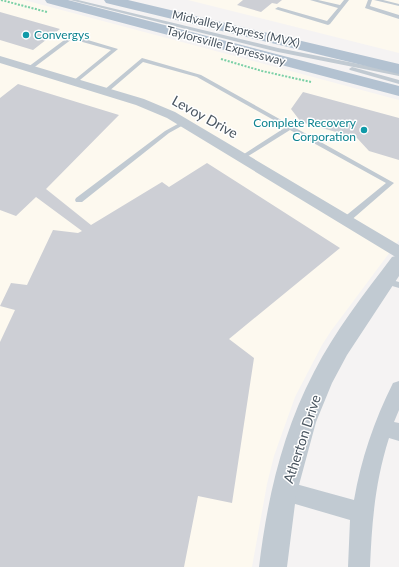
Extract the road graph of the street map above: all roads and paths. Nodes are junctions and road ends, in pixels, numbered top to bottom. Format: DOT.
graph roads {
  1 [pos="52,0"];
  2 [pos="72,0"];
  3 [pos="93,0"];
  4 [pos="111,0"];
  5 [pos="312,0"];
  6 [pos="347,0"];
  7 [pos="370,0"];
  8 [pos="376,0"];
  9 [pos="399,5"];
  10 [pos="342,7"];
  11 [pos="278,9"];
  12 [pos="399,17"];
  13 [pos="0,59"];
  14 [pos="326,60"];
  15 [pos="30,68"];
  16 [pos="399,69"];
  17 [pos="399,74"];
  18 [pos="75,82"];
  19 [pos="399,82"];
  20 [pos="106,91"];
  21 [pos="399,92"];
  22 [pos="185,122"];
  23 [pos="290,127"];
  24 [pos="243,157"];
  25 [pos="79,200"];
  26 [pos="346,220"];
  27 [pos="399,252"];
  28 [pos="399,262"];
  29 [pos="392,283"];
  30 [pos="399,389"];
  31 [pos="391,430"];
  32 [pos="286,491"];
  33 [pos="362,513"];
  34 [pos="273,567"];
  35 [pos="359,567"];
  1 -- 21 [label="main road, Taylorsville Expressway"];
  2 -- 14 [label="lane, Midvalley Express (MVX)"];
  3 -- 14 [label="lane, Midvalley Express (MVX)"];
  4 -- 16 [label="main road, Taylorsville Expressway"];
  5 -- 10 [label="lane"];
  6 -- 10 [label="lane"];
  7 -- 12 [label="lane"];
  8 -- 9 [label="lane"];
  10 -- 11 [label="lane"];
  13 -- 15 [label="street, Levoy Drive"];
  14 -- 17 [label="lane, Midvalley Express (MVX)"];
  14 -- 19 [label="lane, Midvalley Express (MVX)"];
  15 -- 18 [label="street, Levoy Drive"];
  15 -- 18 [label="lane"];
  18 -- 20 [label="street, Levoy Drive"];
  20 -- 22 [label="street, Levoy Drive"];
  20 -- 23 [label="lane"];
  22 -- 24 [label="street, Levoy Drive"];
  22 -- 25 [label="lane"];
  23 -- 24 [label="lane"];
  23 -- 26 [label="lane"];
  24 -- 26 [label="street, Levoy Drive"];
  26 -- 27 [label="street, Levoy Drive"];
  28 -- 29 [label="street, Atherton Drive"];
  29 -- 32 [label="street, Atherton Drive"];
  30 -- 31 [label="street"];
  31 -- 33 [label="street"];
  32 -- 33 [label="street"];
  32 -- 34 [label="street, Atherton Drive"];
  33 -- 35 [label="street"];
}
